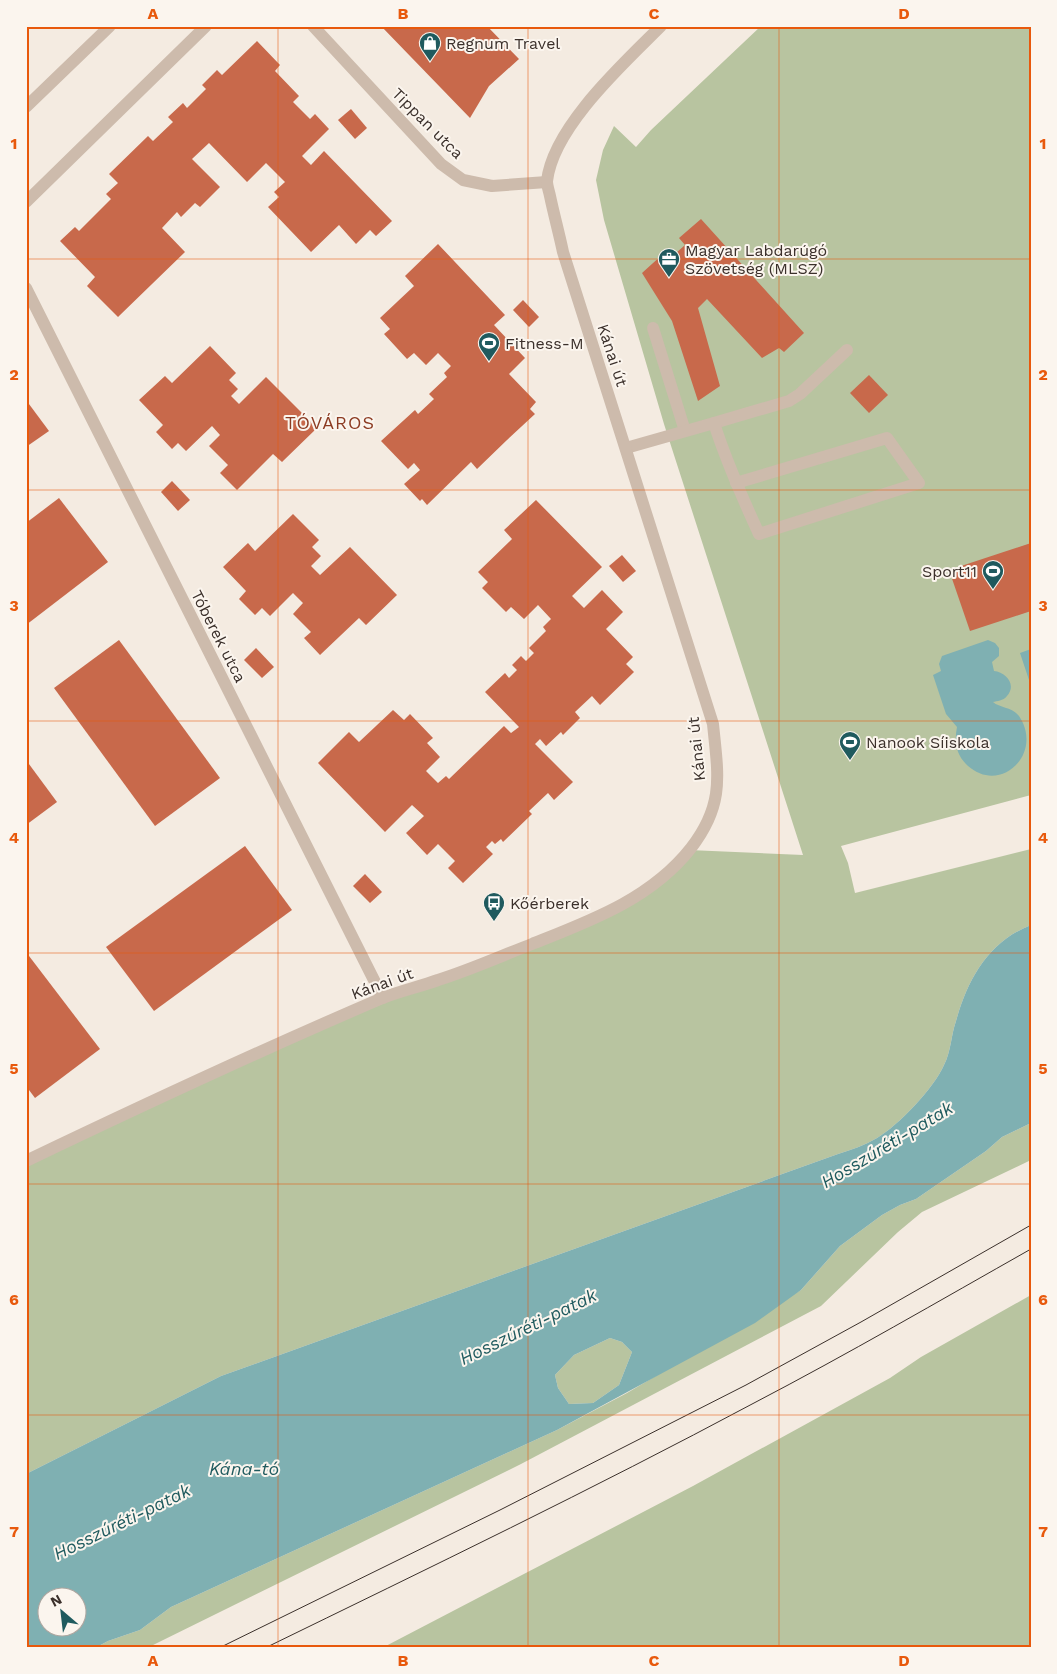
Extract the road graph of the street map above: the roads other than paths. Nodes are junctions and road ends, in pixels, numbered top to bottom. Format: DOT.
graph roads {
  1 [pos="110,26"];
  2 [pos="206,26"];
  3 [pos="313,26"];
  4 [pos="661,26"];
  5 [pos="26,107"];
  6 [pos="547,182"];
  7 [pos="26,202"];
  8 [pos="26,288"];
  9 [pos="653,328"];
  10 [pos="847,350"];
  11 [pos="714,423"];
  12 [pos="685,431"];
  13 [pos="626,448"];
  14 [pos="736,483"];
  15 [pos="383,998"];
  16 [pos="26,1161"];
  1 -- 5 [label="street"];
  2 -- 7 [label="street"];
  3 -- 6 [label="street, Tippan utca"];
  4 -- 6 [label="street, Kánai út"];
  6 -- 13 [label="street, Kánai út"];
  8 -- 15 [label="street, Tóberek utca"];
  9 -- 12 [label="street"];
  10 -- 11 [label="street"];
  11 -- 12 [label="street"];
  11 -- 14 [label="street"];
  12 -- 13 [label="street"];
  13 -- 15 [label="street, Kánai út"];
  14 -- 14 [label="street"];
  15 -- 16 [label="street, Kánai út"];
}
